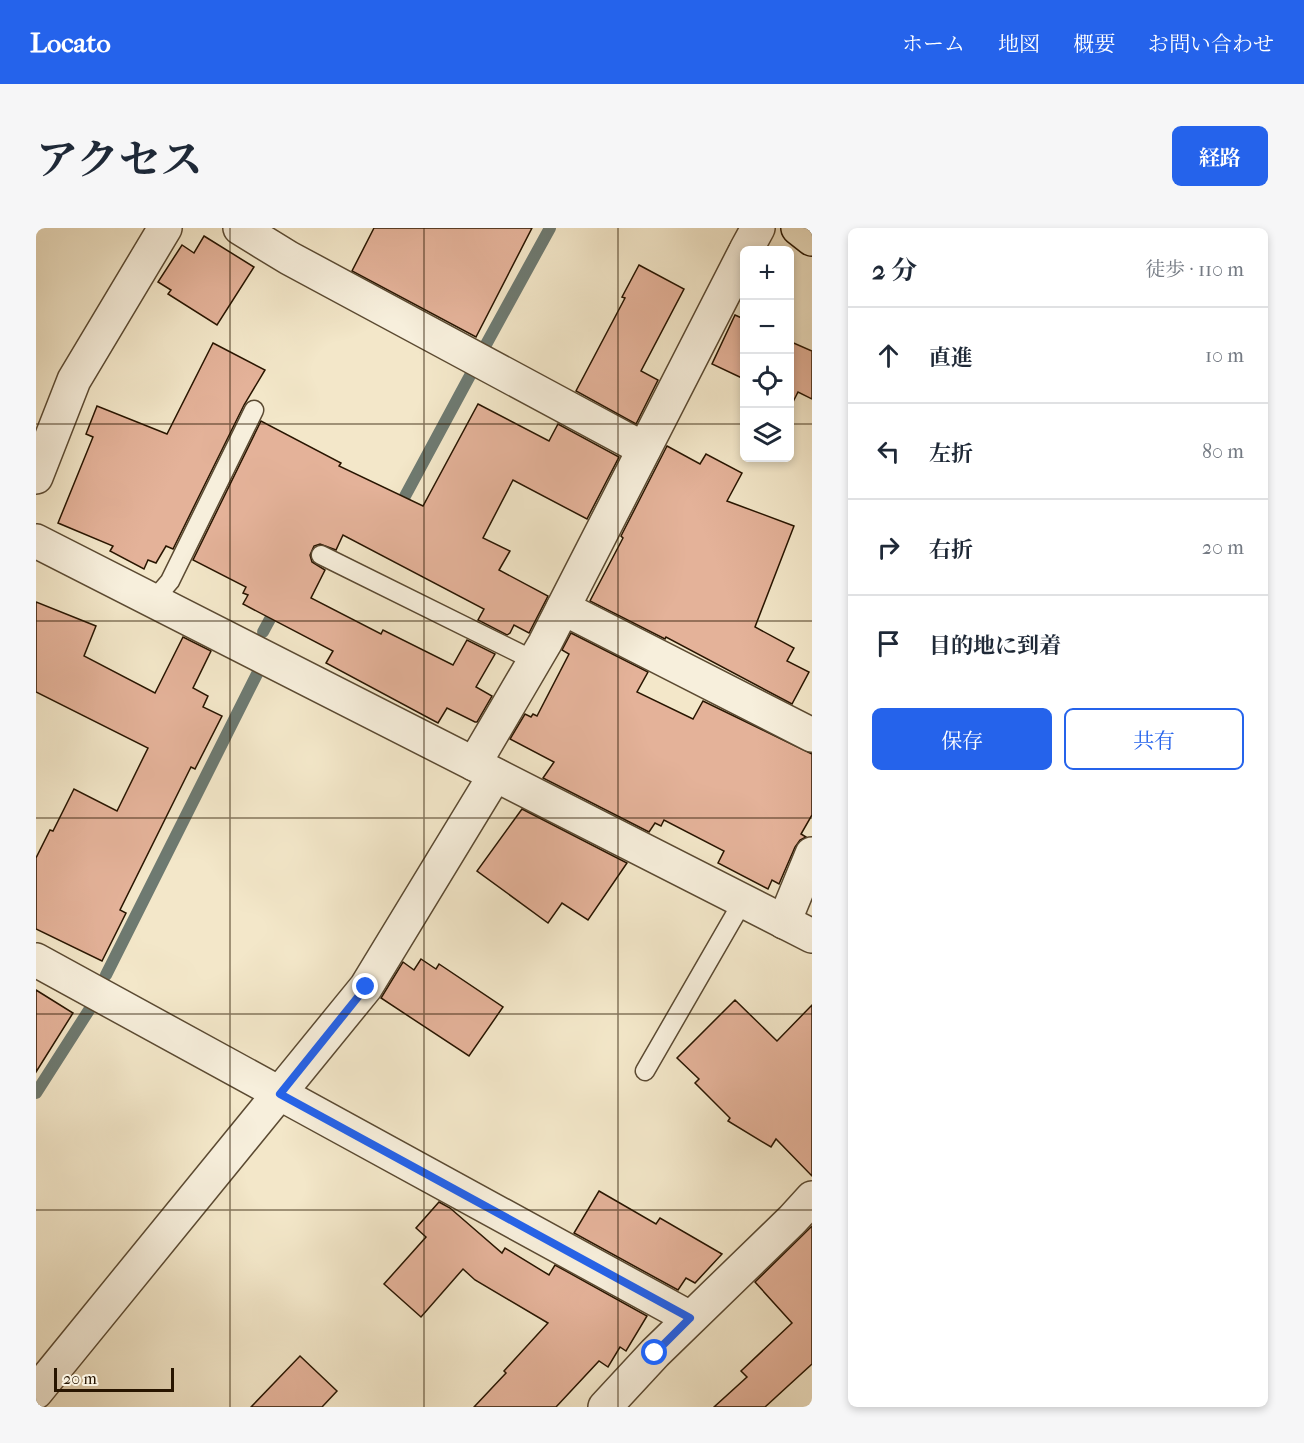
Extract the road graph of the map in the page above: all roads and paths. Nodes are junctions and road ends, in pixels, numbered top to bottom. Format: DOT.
graph roads {
  1 [pos="165,228"];
  2 [pos="240,228"];
  3 [pos="758,228"];
  4 [pos="798,228"];
  5 [pos="812,239"];
  6 [pos="748,246"];
  7 [pos="740,262"];
  8 [pos="254,410"];
  9 [pos="644,449"];
  10 [pos="36,477"];
  11 [pos="36,541"];
  12 [pos="321,555"];
  13 [pos="153,601"];
  14 [pos="563,608"];
  15 [pos="535,661"];
  16 [pos="812,735"];
  17 [pos="484,770"];
  18 [pos="812,854"];
  19 [pos="743,901"];
  20 [pos="798,929"];
  21 [pos="36,960"];
  22 [pos="645,1071"];
  23 [pos="280,1094"];
  24 [pos="812,1198"];
  25 [pos="690,1318"];
  26 [pos="36,1392"];
  27 [pos="615,1403"];
  1 -- 10 [label="street"];
  2 -- 9 [label="street"];
  3 -- 6 [label="street"];
  4 -- 5 [label="main road"];
  7 -- 9 [label="street"];
  8 -- 13 [label="lane"];
  9 -- 14 [label="street"];
  11 -- 13 [label="street"];
  12 -- 15 [label="lane"];
  13 -- 17 [label="street"];
  14 -- 15 [label="street"];
  14 -- 16 [label="street"];
  15 -- 17 [label="street"];
  17 -- 19 [label="street"];
  17 -- 23 [label="street"];
  18 -- 20 [label="street"];
  19 -- 20 [label="street"];
  19 -- 22 [label="lane"];
  21 -- 23 [label="street"];
  23 -- 25 [label="street"];
  23 -- 26 [label="street"];
  24 -- 25 [label="street"];
  25 -- 27 [label="street"];
}
